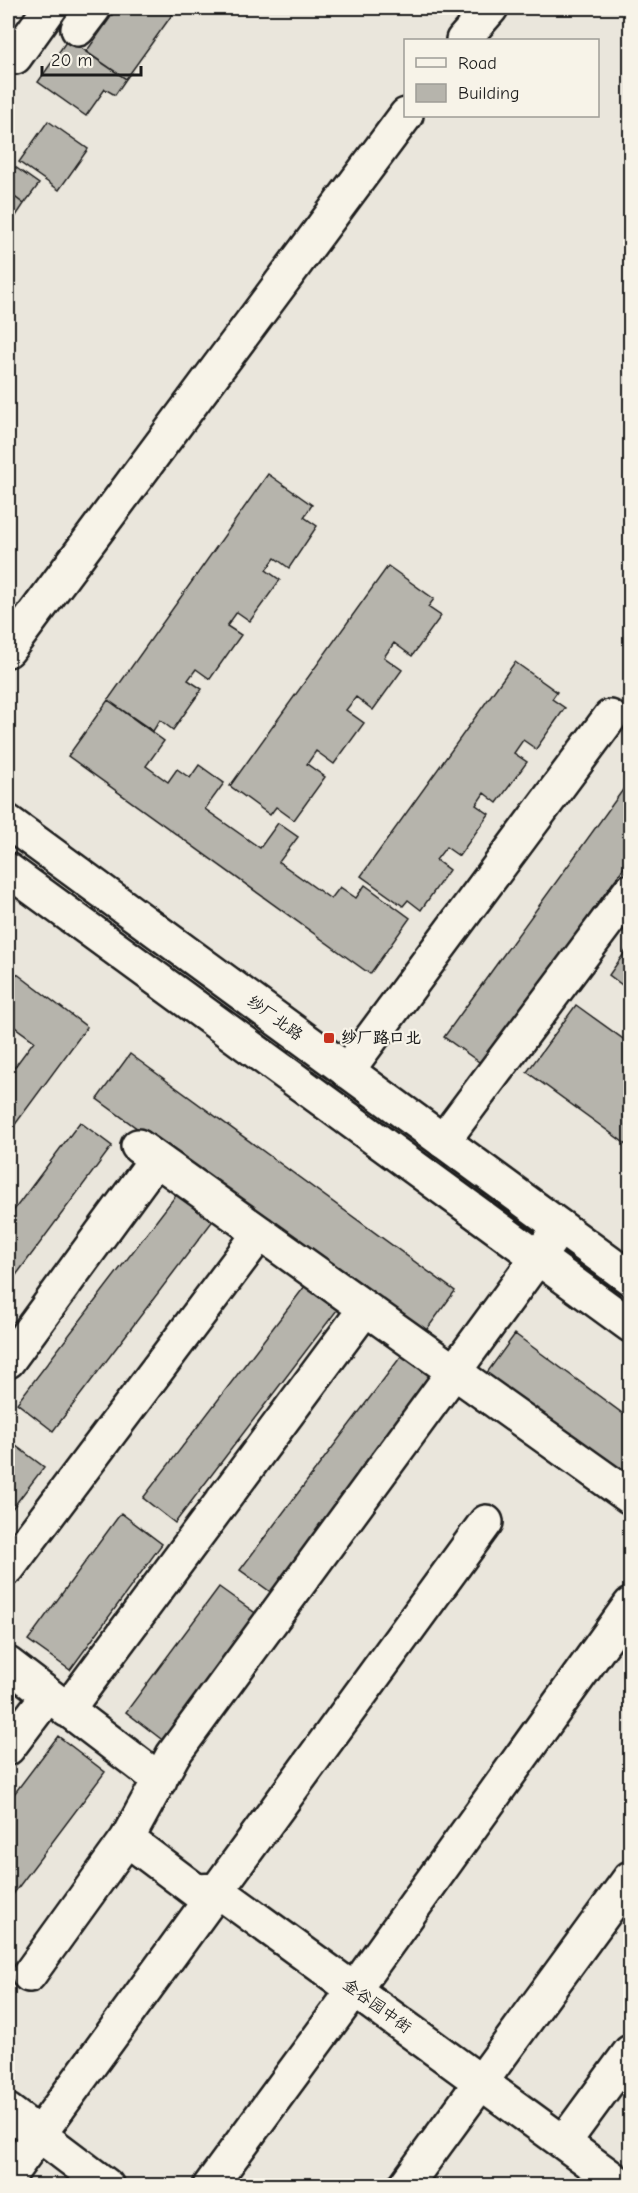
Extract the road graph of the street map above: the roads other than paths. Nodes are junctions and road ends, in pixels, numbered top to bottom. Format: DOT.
graph roads {
  1 [pos="50,8"];
  2 [pos="491,8"];
  3 [pos="464,39"];
  4 [pos="8,52"];
  5 [pos="404,116"];
  6 [pos="8,650"];
  7 [pos="610,717"];
  8 [pos="8,822"];
  9 [pos="8,870"];
  10 [pos="630,891"];
  11 [pos="347,1071"];
  12 [pos="443,1141"];
  13 [pos="560,1227"];
  14 [pos="260,1233"];
  15 [pos="538,1257"];
  16 [pos="630,1278"];
  17 [pos="365,1309"];
  18 [pos="630,1325"];
  19 [pos="8,1362"];
  20 [pos="454,1373"];
  21 [pos="630,1497"];
  22 [pos="486,1521"];
  23 [pos="8,1569"];
  24 [pos="630,1605"];
  25 [pos="8,1664"];
  26 [pos="58,1703"];
  27 [pos="8,1749"];
  28 [pos="160,1780"];
  29 [pos="127,1839"];
  30 [pos="630,1878"];
  31 [pos="217,1890"];
  32 [pos="29,1975"];
  33 [pos="354,1990"];
  34 [pos="630,2052"];
  35 [pos="481,2082"];
  36 [pos="8,2111"];
  37 [pos="39,2134"];
  38 [pos="564,2142"];
  39 [pos="8,2177"];
  40 [pos="107,2186"];
  41 [pos="210,2186"];
  42 [pos="405,2186"];
  43 [pos="623,2186"];
  1 -- 4 [label="main road"];
  2 -- 3 [label="main road"];
  5 -- 6 [label="main road"];
  7 -- 11 [label="main road"];
  8 -- 11 [label="main road, 纱厂北路"];
  9 -- 15 [label="main road"];
  10 -- 12 [label="main road"];
  11 -- 12 [label="main road, 纱厂北路"];
  12 -- 13 [label="main road, 纱厂北路"];
  13 -- 15 [label="main road"];
  13 -- 16 [label="main road, 纱厂北路"];
  14 -- 17 [label="main road"];
  14 -- 19 [label="main road"];
  14 -- 23 [label="main road"];
  15 -- 18 [label="main road"];
  15 -- 20 [label="main road"];
  17 -- 20 [label="main road"];
  17 -- 26 [label="main road"];
  20 -- 21 [label="main road"];
  20 -- 28 [label="main road"];
  22 -- 31 [label="main road"];
  24 -- 33 [label="main road"];
  25 -- 26 [label="main road"];
  26 -- 27 [label="main road"];
  26 -- 28 [label="main road"];
  28 -- 29 [label="main road"];
  29 -- 31 [label="main road, 金谷园中街"];
  29 -- 32 [label="main road"];
  30 -- 35 [label="main road"];
  31 -- 33 [label="main road, 金谷园中街"];
  31 -- 37 [label="main road"];
  33 -- 35 [label="main road, 金谷园中街"];
  33 -- 41 [label="main road"];
  34 -- 38 [label="main road"];
  35 -- 38 [label="main road, 金谷园中街"];
  35 -- 42 [label="main road"];
  36 -- 37 [label="main road"];
  37 -- 39 [label="main road"];
  37 -- 40 [label="main road"];
  38 -- 43 [label="main road, 金谷园中街"];
}
